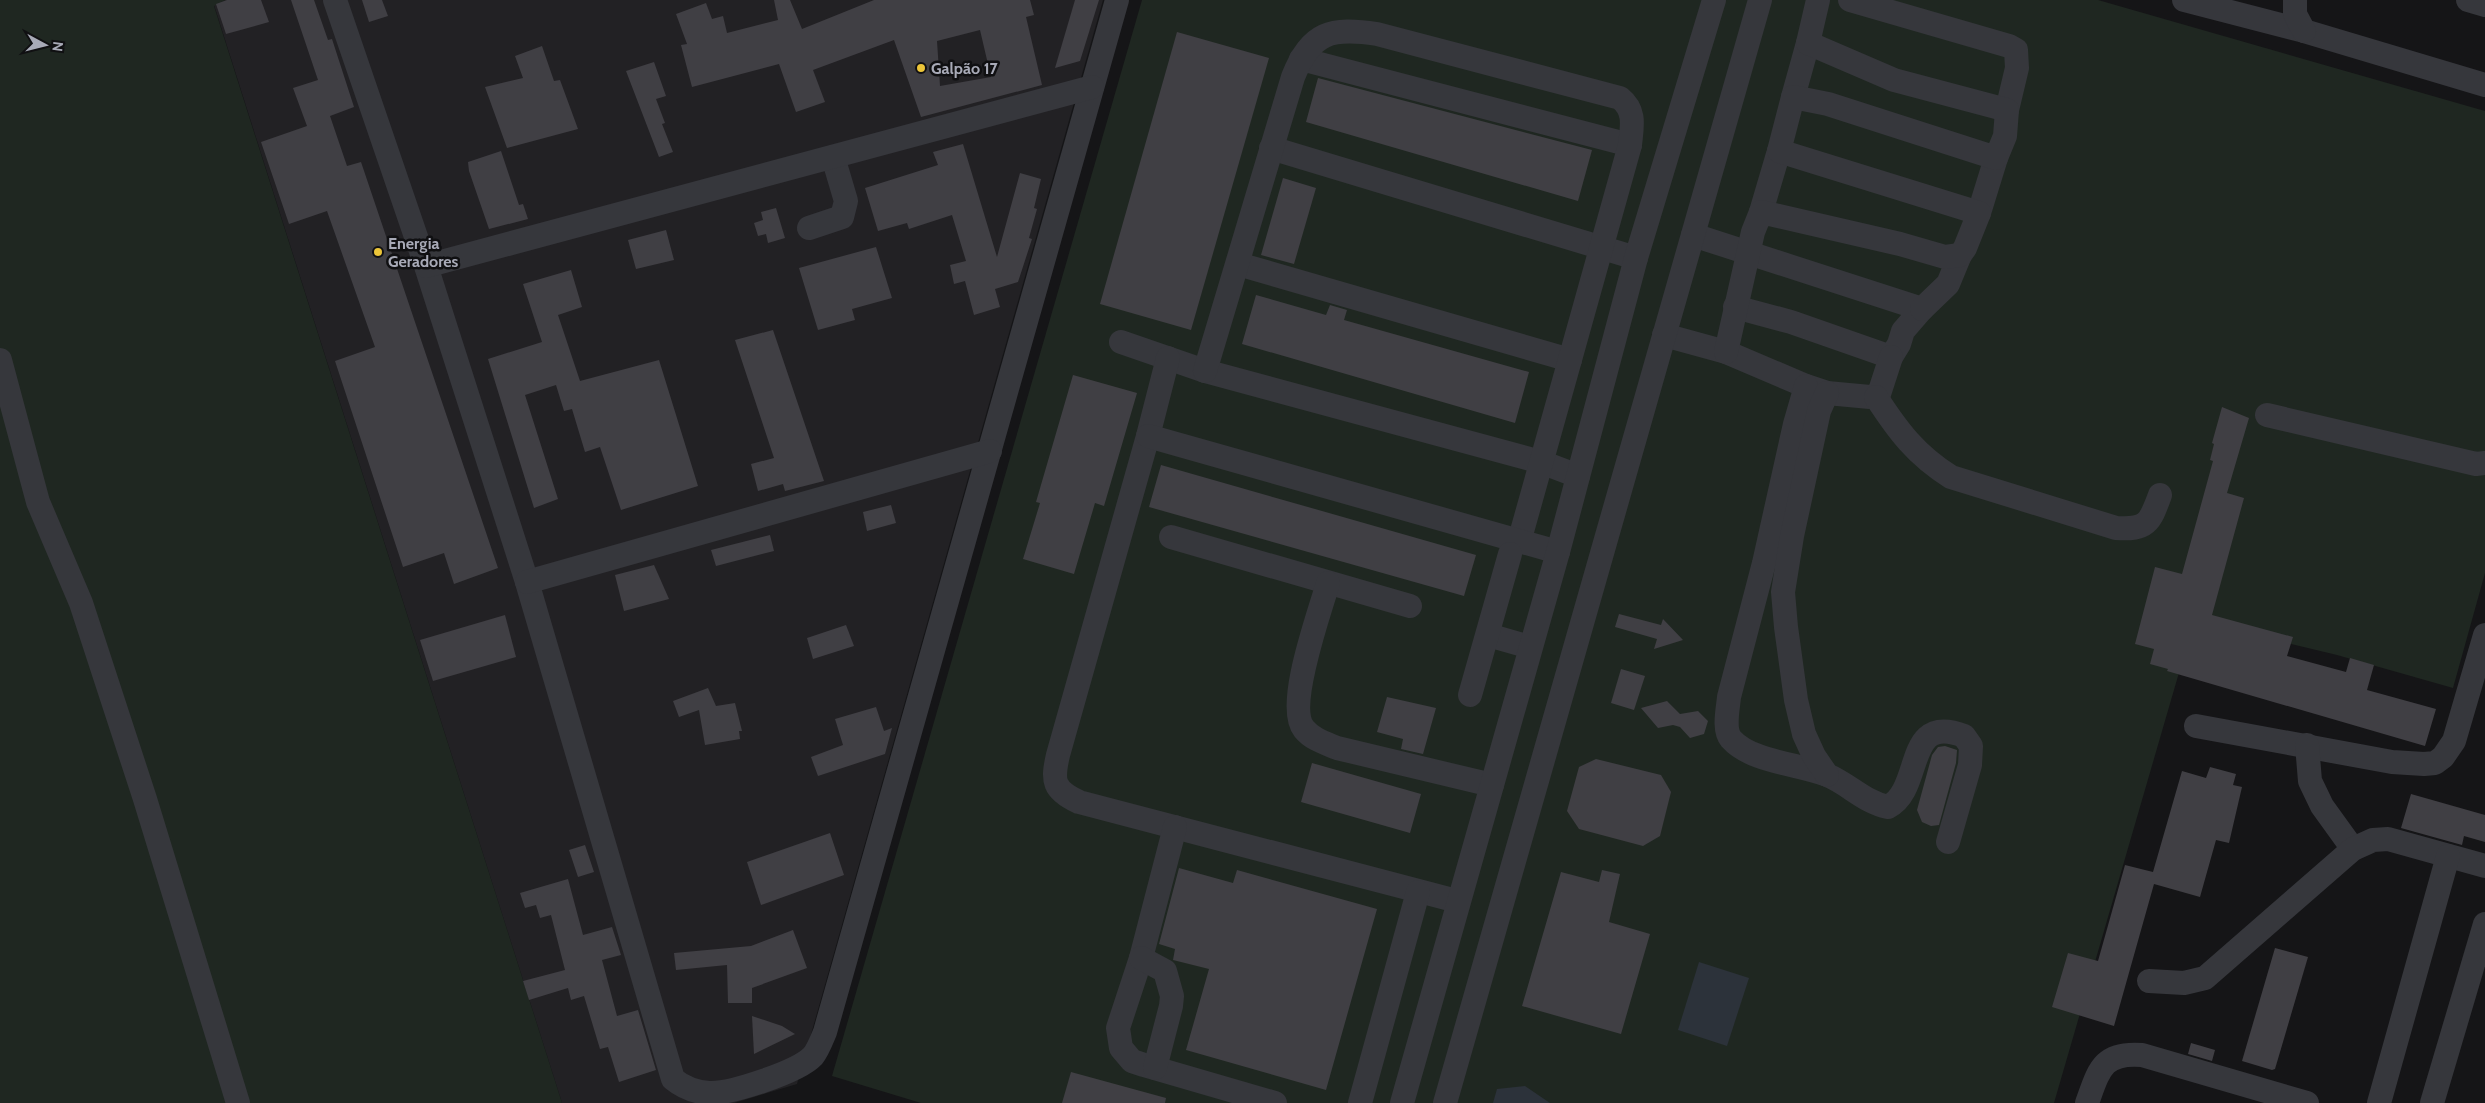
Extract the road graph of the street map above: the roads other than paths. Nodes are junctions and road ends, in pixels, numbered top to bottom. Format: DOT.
graph roads {
  1 [pos="335,0"];
  2 [pos="1117,0"];
  3 [pos="1714,0"];
  4 [pos="1760,0"];
  5 [pos="1818,0"];
  6 [pos="1850,0"];
  7 [pos="2184,0"];
  8 [pos="2240,0"];
  9 [pos="2295,0"];
  10 [pos="2468,0"];
  11 [pos="2485,5"];
  12 [pos="2218,10"];
  13 [pos="2304,31"];
  14 [pos="1808,43"];
  15 [pos="1300,59"];
  16 [pos="2485,85"];
  17 [pos="1092,87"];
  18 [pos="1793,98"];
  19 [pos="2007,110"];
  20 [pos="1630,144"];
  21 [pos="1271,148"];
  22 [pos="1779,151"];
  23 [pos="833,157"];
  24 [pos="1996,158"];
  25 [pos="1761,212"];
  26 [pos="1979,214"];
  27 [pos="809,228"];
  28 [pos="1693,235"];
  29 [pos="1602,247"];
  30 [pos="1748,253"];
  31 [pos="1960,255"];
  32 [pos="1636,258"];
  33 [pos="1238,264"];
  34 [pos="426,266"];
  35 [pos="1735,307"];
  36 [pos="1922,309"];
  37 [pos="1664,335"];
  38 [pos="1121,342"];
  39 [pos="1726,352"];
  40 [pos="1891,357"];
  41 [pos="1168,358"];
  42 [pos="0,360"];
  43 [pos="1570,360"];
  44 [pos="1204,371"];
  45 [pos="1816,390"];
  46 [pos="1876,397"];
  47 [pos="2267,415"];
  48 [pos="1148,436"];
  49 [pos="990,451"];
  50 [pos="1541,462"];
  51 [pos="2485,462"];
  52 [pos="1578,476"];
  53 [pos="2160,495"];
  54 [pos="1171,537"];
  55 [pos="1514,548"];
  56 [pos="1558,552"];
  57 [pos="1776,563"];
  58 [pos="527,582"];
  59 [pos="1328,583"];
  60 [pos="1410,606"];
  61 [pos="1488,635"];
  62 [pos="2485,635"];
  63 [pos="1530,647"];
  64 [pos="1470,695"];
  65 [pos="2196,726"];
  66 [pos="2307,746"];
  67 [pos="1827,775"];
  68 [pos="1492,785"];
  69 [pos="1175,827"];
  70 [pos="1948,842"];
  71 [pos="2354,849"];
  72 [pos="2448,856"];
  73 [pos="2485,866"];
  74 [pos="1418,892"];
  75 [pos="1457,901"];
  76 [pos="2485,924"];
  77 [pos="1141,958"];
  78 [pos="2149,981"];
  79 [pos="1155,1068"];
  80 [pos="238,1103"];
  81 [pos="1275,1103"];
  82 [pos="1360,1103"];
  83 [pos="1402,1103"];
  84 [pos="1445,1103"];
  85 [pos="2087,1103"];
  86 [pos="2307,1103"];
  87 [pos="2379,1103"];
  88 [pos="2432,1103"];
  1 -- 34 [label="lane"];
  2 -- 17 [label="lane"];
  3 -- 32 [label="lane"];
  4 -- 28 [label="lane"];
  5 -- 14 [label="lane"];
  6 -- 19 [label="lane"];
  7 -- 12 [label="lane"];
  8 -- 12 [label="lane"];
  9 -- 13 [label="lane"];
  10 -- 11 [label="lane"];
  12 -- 13 [label="lane"];
  13 -- 16 [label="lane"];
  14 -- 18 [label="lane"];
  14 -- 19 [label="lane"];
  15 -- 20 [label="lane"];
  15 -- 20 [label="lane"];
  15 -- 21 [label="lane"];
  17 -- 23 [label="lane"];
  17 -- 49 [label="lane"];
  18 -- 22 [label="lane"];
  18 -- 24 [label="lane"];
  19 -- 24 [label="lane"];
  20 -- 29 [label="lane"];
  21 -- 29 [label="lane"];
  21 -- 33 [label="lane"];
  22 -- 25 [label="lane"];
  22 -- 26 [label="lane"];
  23 -- 27 [label="lane"];
  23 -- 34 [label="lane"];
  24 -- 26 [label="lane"];
  25 -- 30 [label="lane"];
  25 -- 31 [label="lane"];
  26 -- 31 [label="lane"];
  28 -- 30 [label="lane"];
  28 -- 37 [label="lane"];
  29 -- 32 [label="lane"];
  29 -- 43 [label="lane"];
  30 -- 35 [label="lane"];
  30 -- 36 [label="lane"];
  31 -- 36 [label="lane"];
  32 -- 52 [label="lane"];
  33 -- 43 [label="lane"];
  33 -- 44 [label="lane"];
  34 -- 58 [label="lane"];
  35 -- 39 [label="lane"];
  35 -- 40 [label="lane"];
  36 -- 40 [label="lane"];
  37 -- 39 [label="lane"];
  37 -- 84 [label="lane"];
  38 -- 41 [label="lane"];
  39 -- 45 [label="lane"];
  40 -- 46 [label="lane"];
  41 -- 44 [label="lane"];
  41 -- 48 [label="lane"];
  42 -- 80 [label="lane"];
  43 -- 50 [label="lane"];
  44 -- 50 [label="lane"];
  45 -- 46 [label="lane"];
  45 -- 57 [label="lane"];
  46 -- 53 [label="lane"];
  47 -- 51 [label="lane"];
  48 -- 55 [label="lane"];
  48 -- 69 [label="lane"];
  49 -- 58 [label="lane"];
  49 -- 58 [label="lane"];
  50 -- 52 [label="lane"];
  50 -- 55 [label="lane"];
  52 -- 56 [label="lane"];
  54 -- 59 [label="lane"];
  55 -- 56 [label="lane"];
  55 -- 61 [label="lane"];
  56 -- 63 [label="lane"];
  57 -- 67 [label="lane"];
  57 -- 67 [label="lane"];
  59 -- 60 [label="lane"];
  59 -- 68 [label="lane"];
  61 -- 63 [label="lane"];
  61 -- 64 [label="lane"];
  62 -- 66 [label="lane"];
  63 -- 68 [label="lane"];
  65 -- 66 [label="lane"];
  66 -- 71 [label="lane"];
  67 -- 70 [label="lane"];
  68 -- 75 [label="lane"];
  69 -- 74 [label="lane"];
  69 -- 77 [label="lane"];
  71 -- 72 [label="lane"];
  71 -- 78 [label="lane"];
  72 -- 73 [label="lane"];
  72 -- 87 [label="lane"];
  74 -- 75 [label="lane"];
  74 -- 82 [label="lane"];
  75 -- 83 [label="lane"];
  76 -- 88 [label="lane"];
  77 -- 79 [label="lane"];
  77 -- 79 [label="lane"];
  79 -- 81 [label="lane"];
  85 -- 86 [label="lane"];
}
